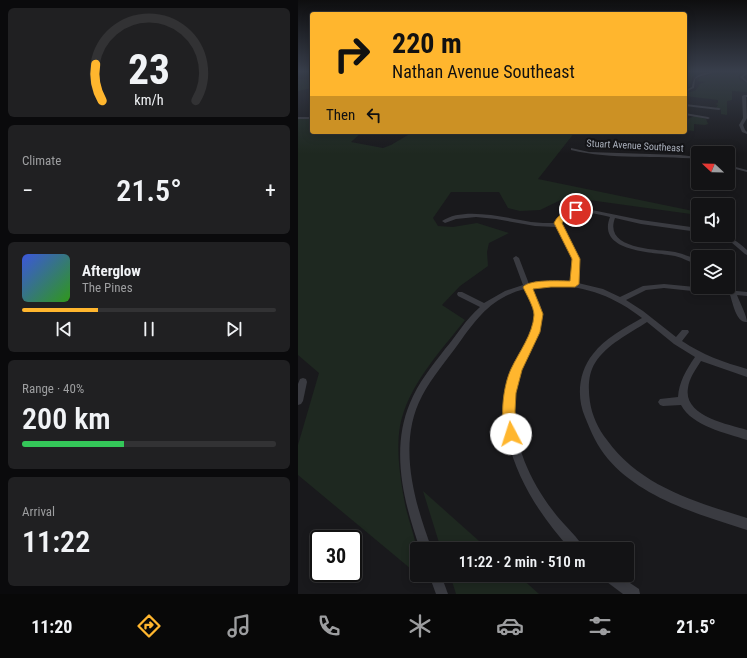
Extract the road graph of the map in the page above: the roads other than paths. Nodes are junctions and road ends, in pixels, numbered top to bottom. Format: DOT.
graph roads {
  1 [pos="745,99"];
  2 [pos="687,105"];
  3 [pos="719,109"];
  4 [pos="687,114"];
  5 [pos="298,118"];
  6 [pos="310,118"];
  7 [pos="708,118"];
  8 [pos="746,133"];
  9 [pos="572,149"];
  10 [pos="691,157"];
  11 [pos="735,168"];
  12 [pos="747,171"];
  13 [pos="613,216"];
  14 [pos="445,221"];
  15 [pos="558,225"];
  16 [pos="691,229"];
  17 [pos="734,242"];
  18 [pos="747,253"];
  19 [pos="516,258"];
  20 [pos="691,259"];
  21 [pos="575,284"];
  22 [pos="527,287"];
  23 [pos="691,288"];
  24 [pos="735,293"];
  25 [pos="460,294"];
  26 [pos="733,294"];
  27 [pos="747,294"];
  28 [pos="621,299"];
  29 [pos="485,306"];
  30 [pos="648,318"];
  31 [pos="745,320"];
  32 [pos="685,332"];
  33 [pos="678,341"];
  34 [pos="700,356"];
  35 [pos="747,373"];
  36 [pos="303,382"];
  37 [pos="298,401"];
  38 [pos="684,401"];
  39 [pos="663,402"];
  40 [pos="747,435"];
  41 [pos="747,524"];
  42 [pos="424,542"];
  43 [pos="571,542"];
  44 [pos="438,582"];
  45 [pos="617,582"];
  46 [pos="442,594"];
  47 [pos="634,594"];
  1 -- 8 [label="street"];
  2 -- 3 [label="street"];
  4 -- 7 [label="street"];
  5 -- 6 [label="street"];
  9 -- 10 [label="street, Stuart Avenue Southeast"];
  11 -- 12 [label="street"];
  13 -- 15 [label="street"];
  13 -- 16 [label="street"];
  13 -- 20 [label="street"];
  14 -- 15 [label="street"];
  15 -- 21 [label="street"];
  17 -- 18 [label="street"];
  19 -- 22 [label="street"];
  21 -- 22 [label="street"];
  21 -- 28 [label="street"];
  22 -- 29 [label="street"];
  22 -- 43 [label="street"];
  23 -- 28 [label="street"];
  24 -- 27 [label="street"];
  25 -- 29 [label="street"];
  26 -- 31 [label="street"];
  28 -- 30 [label="street"];
  29 -- 42 [label="street"];
  30 -- 33 [label="street"];
  30 -- 41 [label="street"];
  32 -- 33 [label="street"];
  33 -- 34 [label="street"];
  34 -- 35 [label="street"];
  34 -- 38 [label="street"];
  36 -- 37 [label="street"];
  38 -- 39 [label="street"];
  38 -- 40 [label="street"];
  44 -- 46 [label="street"];
  45 -- 47 [label="street"];
}
